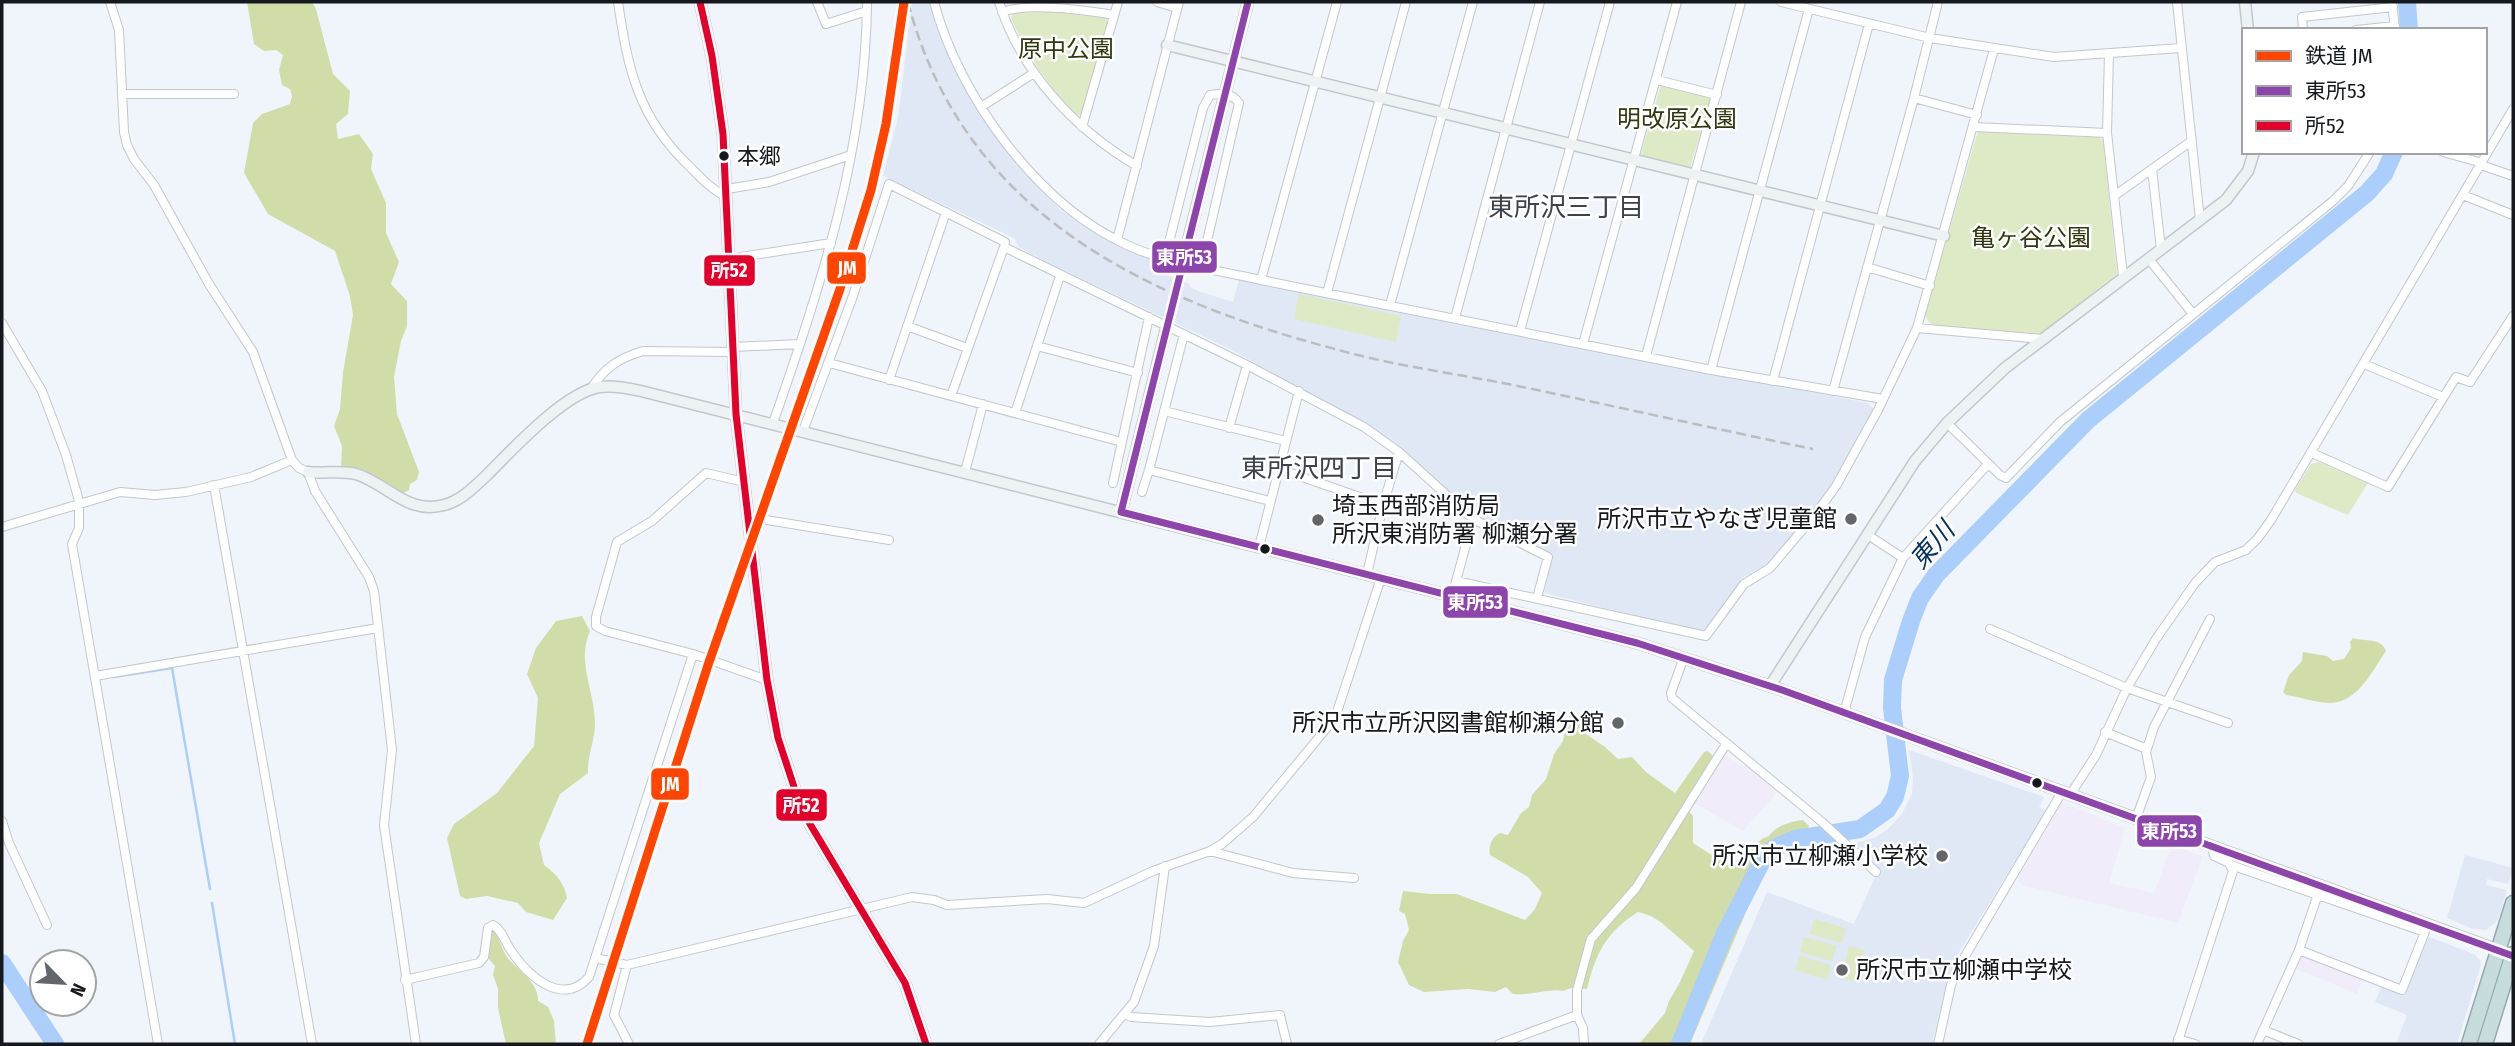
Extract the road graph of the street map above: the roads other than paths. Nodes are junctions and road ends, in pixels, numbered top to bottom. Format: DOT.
graph roads {
  1 [pos="110,2"];
  2 [pos="618,2"];
  3 [pos="700,2"];
  4 [pos="817,2"];
  5 [pos="934,2"];
  6 [pos="999,2"];
  7 [pos="1118,2"];
  8 [pos="1157,2"];
  9 [pos="1248,2"];
  10 [pos="1337,2"];
  11 [pos="1406,2"];
  12 [pos="1473,2"];
  13 [pos="1540,2"];
  14 [pos="1610,2"];
  15 [pos="1677,2"];
  16 [pos="1741,2"];
  17 [pos="1781,2"];
  18 [pos="1938,2"];
  19 [pos="2177,2"];
  20 [pos="2245,2"];
  21 [pos="2393,4"];
  22 [pos="1051,5"];
  23 [pos="1178,5"];
  24 [pos="867,7"];
  25 [pos="1809,9"];
  26 [pos="1002,12"];
  27 [pos="1114,15"];
  28 [pos="1869,24"];
  29 [pos="2248,28"];
  30 [pos="2303,28"];
  31 [pos="2395,28"];
  32 [pos="1930,38"];
  33 [pos="1167,45"];
  34 [pos="2180,48"];
  35 [pos="1994,49"];
  36 [pos="2109,53"];
  37 [pos="1232,61"];
  38 [pos="1034,73"];
  39 [pos="1657,80"];
  40 [pos="1316,82"];
  41 [pos="122,94"];
  42 [pos="234,94"];
  43 [pos="1224,94"];
  44 [pos="1717,95"];
  45 [pos="1380,97"];
  46 [pos="1914,98"];
  47 [pos="982,107"];
  48 [pos="2513,110"];
  49 [pos="1443,113"];
  50 [pos="1977,115"];
  51 [pos="1082,127"];
  52 [pos="1974,127"];
  53 [pos="1505,128"];
  54 [pos="2107,133"];
  55 [pos="2190,142"];
  56 [pos="1570,145"];
  57 [pos="2253,154"];
  58 [pos="2369,154"];
  59 [pos="2449,154"];
  60 [pos="2487,154"];
  61 [pos="2487,154"];
  62 [pos="851,155"];
  63 [pos="1633,159"];
  64 [pos="2481,164"];
  65 [pos="1137,166"];
  66 [pos="2152,169"];
  67 [pos="1694,174"];
  68 [pos="2513,176"];
  69 [pos="1759,191"];
  70 [pos="727,193"];
  71 [pos="2463,195"];
  72 [pos="2114,196"];
  73 [pos="1821,205"];
  74 [pos="946,212"];
  75 [pos="2513,215"];
  76 [pos="1880,220"];
  77 [pos="2200,220"];
  78 [pos="1944,236"];
  79 [pos="1117,240"];
  80 [pos="831,243"];
  81 [pos="1004,247"];
  82 [pos="2161,249"];
  83 [pos="1184,257"];
  84 [pos="1165,258"];
  85 [pos="2148,258"];
  86 [pos="728,259"];
  87 [pos="1201,267"];
  88 [pos="1867,267"];
  89 [pos="1060,276"];
  90 [pos="2123,276"];
  91 [pos="1261,280"];
  92 [pos="1930,286"];
  93 [pos="1327,293"];
  94 [pos="1391,305"];
  95 [pos="2193,314"];
  96 [pos="2513,316"];
  97 [pos="1149,317"];
  98 [pos="1455,318"];
  99 [pos="2,323"];
  100 [pos="907,326"];
  101 [pos="1917,328"];
  102 [pos="1166,329"];
  103 [pos="1520,331"];
  104 [pos="1184,334"];
  105 [pos="2043,339"];
  106 [pos="800,344"];
  107 [pos="1583,344"];
  108 [pos="1037,346"];
  109 [pos="967,348"];
  110 [pos="732,349"];
  111 [pos="1646,356"];
  112 [pos="829,363"];
  113 [pos="2364,364"];
  114 [pos="1247,365"];
  115 [pos="1711,370"];
  116 [pos="1138,373"];
  117 [pos="889,380"];
  118 [pos="1773,381"];
  119 [pos="591,389"];
  120 [pos="1299,391"];
  121 [pos="1833,391"];
  122 [pos="951,396"];
  123 [pos="2443,397"];
  124 [pos="1883,399"];
  125 [pos="983,404"];
  126 [pos="1164,411"];
  127 [pos="1014,413"];
  128 [pos="736,414"];
  129 [pos="772,423"];
  130 [pos="1947,423"];
  131 [pos="1229,428"];
  132 [pos="803,431"];
  133 [pos="1286,441"];
  134 [pos="1122,442"];
  135 [pos="1399,452"];
  136 [pos="2312,453"];
  137 [pos="292,460"];
  138 [pos="1988,464"];
  139 [pos="1279,469"];
  140 [pos="1149,470"];
  141 [pos="308,472"];
  142 [pos="965,472"];
  143 [pos="744,482"];
  144 [pos="1113,483"];
  145 [pos="214,485"];
  146 [pos="1142,492"];
  147 [pos="1270,501"];
  148 [pos="1383,505"];
  149 [pos="79,506"];
  150 [pos="1121,512"];
  151 [pos="748,517"];
  152 [pos="1473,519"];
  153 [pos="2,527"];
  154 [pos="1868,535"];
  155 [pos="889,540"];
  156 [pos="1259,547"];
  157 [pos="1903,558"];
  158 [pos="1367,574"];
  159 [pos="1381,578"];
  160 [pos="1456,581"];
  161 [pos="1452,596"];
  162 [pos="1537,598"];
  163 [pos="2210,619"];
  164 [pos="378,628"];
  165 [pos="1990,629"];
  166 [pos="243,650"];
  167 [pos="693,654"];
  168 [pos="1684,657"];
  169 [pos="95,676"];
  170 [pos="767,680"];
  171 [pos="1770,686"];
  172 [pos="2127,688"];
  173 [pos="2165,703"];
  174 [pos="1844,713"];
  175 [pos="2228,723"];
  176 [pos="2105,732"];
  177 [pos="1726,744"];
  178 [pos="2147,749"];
  179 [pos="2066,794"];
  180 [pos="2136,819"];
  181 [pos="2,821"];
  182 [pos="2212,846"];
  183 [pos="1210,851"];
  184 [pos="2231,865"];
  185 [pos="1166,866"];
  186 [pos="1876,872"];
  187 [pos="1354,878"];
  188 [pos="2317,897"];
  189 [pos="2513,903"];
  190 [pos="861,908"];
  191 [pos="47,925"];
  192 [pos="2426,928"];
  193 [pos="2299,950"];
  194 [pos="2510,954"];
  195 [pos="595,958"];
  196 [pos="625,965"];
  197 [pos="405,980"];
  198 [pos="1124,1014"];
  199 [pos="1577,1015"];
  200 [pos="2263,1030"];
  201 [pos="2178,1042"];
  202 [pos="158,1044"];
  203 [pos="312,1044"];
  204 [pos="416,1044"];
  205 [pos="629,1044"];
  206 [pos="926,1044"];
  207 [pos="1099,1044"];
  208 [pos="1287,1044"];
  209 [pos="1499,1044"];
  210 [pos="1584,1044"];
  211 [pos="1938,1044"];
  212 [pos="2195,1044"];
  213 [pos="2257,1044"];
  214 [pos="2298,1044"];
  215 [pos="2469,1044"];
  216 [pos="2485,1044"];
  1 -- 41 [label="street"];
  2 -- 70 [label="street"];
  3 -- 70 [label="street"];
  4 -- 24 [label="street"];
  5 -- 47 [label="street"];
  6 -- 26 [label="street"];
  7 -- 27 [label="street"];
  8 -- 23 [label="street"];
  9 -- 37 [label="street"];
  10 -- 40 [label="street"];
  11 -- 45 [label="street"];
  12 -- 49 [label="street"];
  13 -- 53 [label="street"];
  14 -- 56 [label="street"];
  15 -- 39 [label="street"];
  16 -- 44 [label="street"];
  17 -- 25 [label="street"];
  18 -- 32 [label="street"];
  19 -- 34 [label="street"];
  20 -- 29 [label="street"];
  21 -- 30 [label="street"];
  21 -- 31 [label="street"];
  22 -- 26 [label="street"];
  22 -- 27 [label="street"];
  23 -- 33 [label="street"];
  24 -- 62 [label="street"];
  25 -- 28 [label="street"];
  25 -- 69 [label="street"];
  26 -- 38 [label="street"];
  27 -- 51 [label="street"];
  28 -- 32 [label="street"];
  28 -- 73 [label="street"];
  32 -- 35 [label="street"];
  32 -- 46 [label="street"];
  33 -- 37 [label="street"];
  33 -- 65 [label="street"];
  34 -- 36 [label="street"];
  34 -- 55 [label="street"];
  35 -- 36 [label="street"];
  35 -- 50 [label="street"];
  36 -- 54 [label="street"];
  37 -- 40 [label="street"];
  37 -- 43 [label="street"];
  38 -- 47 [label="street"];
  38 -- 51 [label="street"];
  39 -- 44 [label="street"];
  39 -- 63 [label="street"];
  40 -- 45 [label="street"];
  40 -- 91 [label="street"];
  41 -- 42 [label="street"];
  41 -- 137 [label="street"];
  43 -- 83 [label="street"];
  43 -- 84 [label="street"];
  43 -- 87 [label="street"];
  44 -- 67 [label="street"];
  45 -- 49 [label="street"];
  45 -- 93 [label="street"];
  46 -- 50 [label="street"];
  46 -- 76 [label="street"];
  47 -- 79 [label="street"];
  48 -- 60 [label="street"];
  49 -- 53 [label="street"];
  49 -- 94 [label="street"];
  50 -- 52 [label="street"];
  51 -- 65 [label="street"];
  52 -- 54 [label="street"];
  52 -- 78 [label="street"];
  53 -- 56 [label="street"];
  53 -- 98 [label="street"];
  54 -- 72 [label="street"];
  55 -- 66 [label="street"];
  55 -- 77 [label="street"];
  56 -- 63 [label="street"];
  56 -- 103 [label="street"];
  57 -- 77 [label="street"];
  58 -- 95 [label="street"];
  59 -- 64 [label="street"];
  61 -- 64 [label="street"];
  62 -- 70 [label="street"];
  62 -- 80 [label="street"];
  63 -- 67 [label="street"];
  63 -- 107 [label="street"];
  64 -- 68 [label="street"];
  64 -- 71 [label="street"];
  65 -- 79 [label="street"];
  66 -- 72 [label="street"];
  66 -- 82 [label="street"];
  67 -- 69 [label="street"];
  67 -- 111 [label="street"];
  69 -- 73 [label="street"];
  69 -- 115 [label="street"];
  70 -- 86 [label="street"];
  71 -- 75 [label="street"];
  71 -- 113 [label="street"];
  72 -- 90 [label="street"];
  73 -- 76 [label="street"];
  73 -- 118 [label="street"];
  74 -- 81 [label="street"];
  74 -- 100 [label="street"];
  74 -- 112 [label="street"];
  76 -- 78 [label="street"];
  76 -- 88 [label="street"];
  77 -- 82 [label="street"];
  78 -- 92 [label="street"];
  79 -- 84 [label="street"];
  80 -- 86 [label="street"];
  80 -- 106 [label="street"];
  81 -- 89 [label="street"];
  81 -- 109 [label="street"];
  82 -- 85 [label="street"];
  84 -- 87 [label="street"];
  85 -- 90 [label="street"];
  85 -- 95 [label="street"];
  86 -- 110 [label="street"];
  87 -- 91 [label="street"];
  88 -- 92 [label="street"];
  88 -- 121 [label="street"];
  89 -- 97 [label="street"];
  89 -- 108 [label="street"];
  90 -- 105 [label="street"];
  91 -- 93 [label="street"];
  92 -- 101 [label="street"];
  93 -- 94 [label="street"];
  94 -- 98 [label="street"];
  95 -- 138 [label="street"];
  96 -- 123 [label="street"];
  97 -- 104 [label="street"];
  97 -- 116 [label="street"];
  98 -- 103 [label="street"];
  99 -- 149 [label="street"];
  100 -- 109 [label="street"];
  100 -- 117 [label="street"];
  101 -- 105 [label="street"];
  101 -- 124 [label="street"];
  102 -- 150 [label="street"];
  103 -- 107 [label="street"];
  104 -- 114 [label="street"];
  104 -- 126 [label="street"];
  105 -- 130 [label="street"];
  106 -- 110 [label="street"];
  106 -- 129 [label="street"];
  107 -- 111 [label="street"];
  108 -- 116 [label="street"];
  108 -- 127 [label="street"];
  109 -- 122 [label="street"];
  110 -- 119 [label="street"];
  110 -- 128 [label="street"];
  111 -- 115 [label="street"];
  112 -- 117 [label="street"];
  112 -- 132 [label="street"];
  113 -- 123 [label="street"];
  113 -- 136 [label="street"];
  114 -- 120 [label="street"];
  114 -- 131 [label="street"];
  115 -- 118 [label="street"];
  116 -- 134 [label="street"];
  117 -- 122 [label="street"];
  118 -- 121 [label="street"];
  119 -- 128 [label="street"];
  119 -- 141 [label="street"];
  120 -- 133 [label="street"];
  120 -- 135 [label="street"];
  121 -- 124 [label="street"];
  122 -- 125 [label="street"];
  123 -- 136 [label="street"];
  124 -- 162 [label="street"];
  125 -- 127 [label="street"];
  125 -- 142 [label="street"];
  126 -- 131 [label="street"];
  126 -- 140 [label="street"];
  127 -- 134 [label="street"];
  128 -- 129 [label="street"];
  128 -- 143 [label="street"];
  129 -- 132 [label="street"];
  130 -- 138 [label="street"];
  130 -- 154 [label="street"];
  131 -- 133 [label="street"];
  132 -- 142 [label="street"];
  133 -- 139 [label="street"];
  134 -- 144 [label="street"];
  135 -- 148 [label="street"];
  135 -- 152 [label="street"];
  136 -- 172 [label="street"];
  137 -- 141 [label="street"];
  137 -- 145 [label="street"];
  138 -- 157 [label="street"];
  139 -- 147 [label="street"];
  139 -- 148 [label="street"];
  140 -- 146 [label="street"];
  140 -- 147 [label="street"];
  141 -- 164 [label="street"];
  142 -- 150 [label="street"];
  143 -- 151 [label="street"];
  143 -- 167 [label="street"];
  145 -- 149 [label="street"];
  145 -- 166 [label="street"];
  147 -- 156 [label="street"];
  148 -- 158 [label="street"];
  149 -- 153 [label="street"];
  149 -- 169 [label="street"];
  150 -- 156 [label="street"];
  151 -- 155 [label="street"];
  151 -- 170 [label="street"];
  152 -- 160 [label="street"];
  152 -- 162 [label="street"];
  154 -- 157 [label="street"];
  154 -- 171 [label="street"];
  156 -- 158 [label="street"];
  157 -- 174 [label="street"];
  158 -- 159 [label="street"];
  159 -- 161 [label="street"];
  159 -- 183 [label="street"];
  160 -- 161 [label="street"];
  160 -- 162 [label="street"];
  161 -- 168 [label="street"];
  163 -- 173 [label="street"];
  164 -- 166 [label="street"];
  164 -- 197 [label="street"];
  165 -- 172 [label="street"];
  166 -- 169 [label="street"];
  166 -- 203 [label="street"];
  167 -- 170 [label="street"];
  167 -- 195 [label="street"];
  168 -- 171 [label="street"];
  168 -- 177 [label="street"];
  169 -- 202 [label="street"];
  170 -- 190 [label="street"];
  171 -- 174 [label="street"];
  172 -- 173 [label="street"];
  172 -- 176 [label="street"];
  173 -- 175 [label="street"];
  173 -- 178 [label="street"];
  174 -- 179 [label="street"];
  176 -- 178 [label="street"];
  176 -- 179 [label="street"];
  177 -- 186 [label="street"];
  177 -- 199 [label="street"];
  178 -- 180 [label="street"];
  179 -- 180 [label="street"];
  179 -- 211 [label="street"];
  180 -- 182 [label="street"];
  181 -- 191 [label="street"];
  182 -- 184 [label="street"];
  182 -- 192 [label="street"];
  183 -- 185 [label="street"];
  183 -- 187 [label="street"];
  184 -- 188 [label="street"];
  184 -- 201 [label="street"];
  185 -- 190 [label="street"];
  185 -- 198 [label="street"];
  188 -- 192 [label="street"];
  188 -- 193 [label="street"];
  189 -- 194 [label="highway"];
  190 -- 196 [label="street"];
  190 -- 206 [label="street"];
  192 -- 193 [label="street"];
  192 -- 194 [label="street"];
  193 -- 200 [label="street"];
  194 -- 215 [label="highway"];
  194 -- 216 [label="highway"];
  195 -- 196 [label="street"];
  195 -- 197 [label="street"];
  196 -- 205 [label="street"];
  197 -- 204 [label="street"];
  198 -- 207 [label="street"];
  198 -- 208 [label="street"];
  199 -- 209 [label="street"];
  199 -- 210 [label="street"];
  200 -- 213 [label="street"];
  200 -- 214 [label="street"];
  201 -- 212 [label="street"];
}
